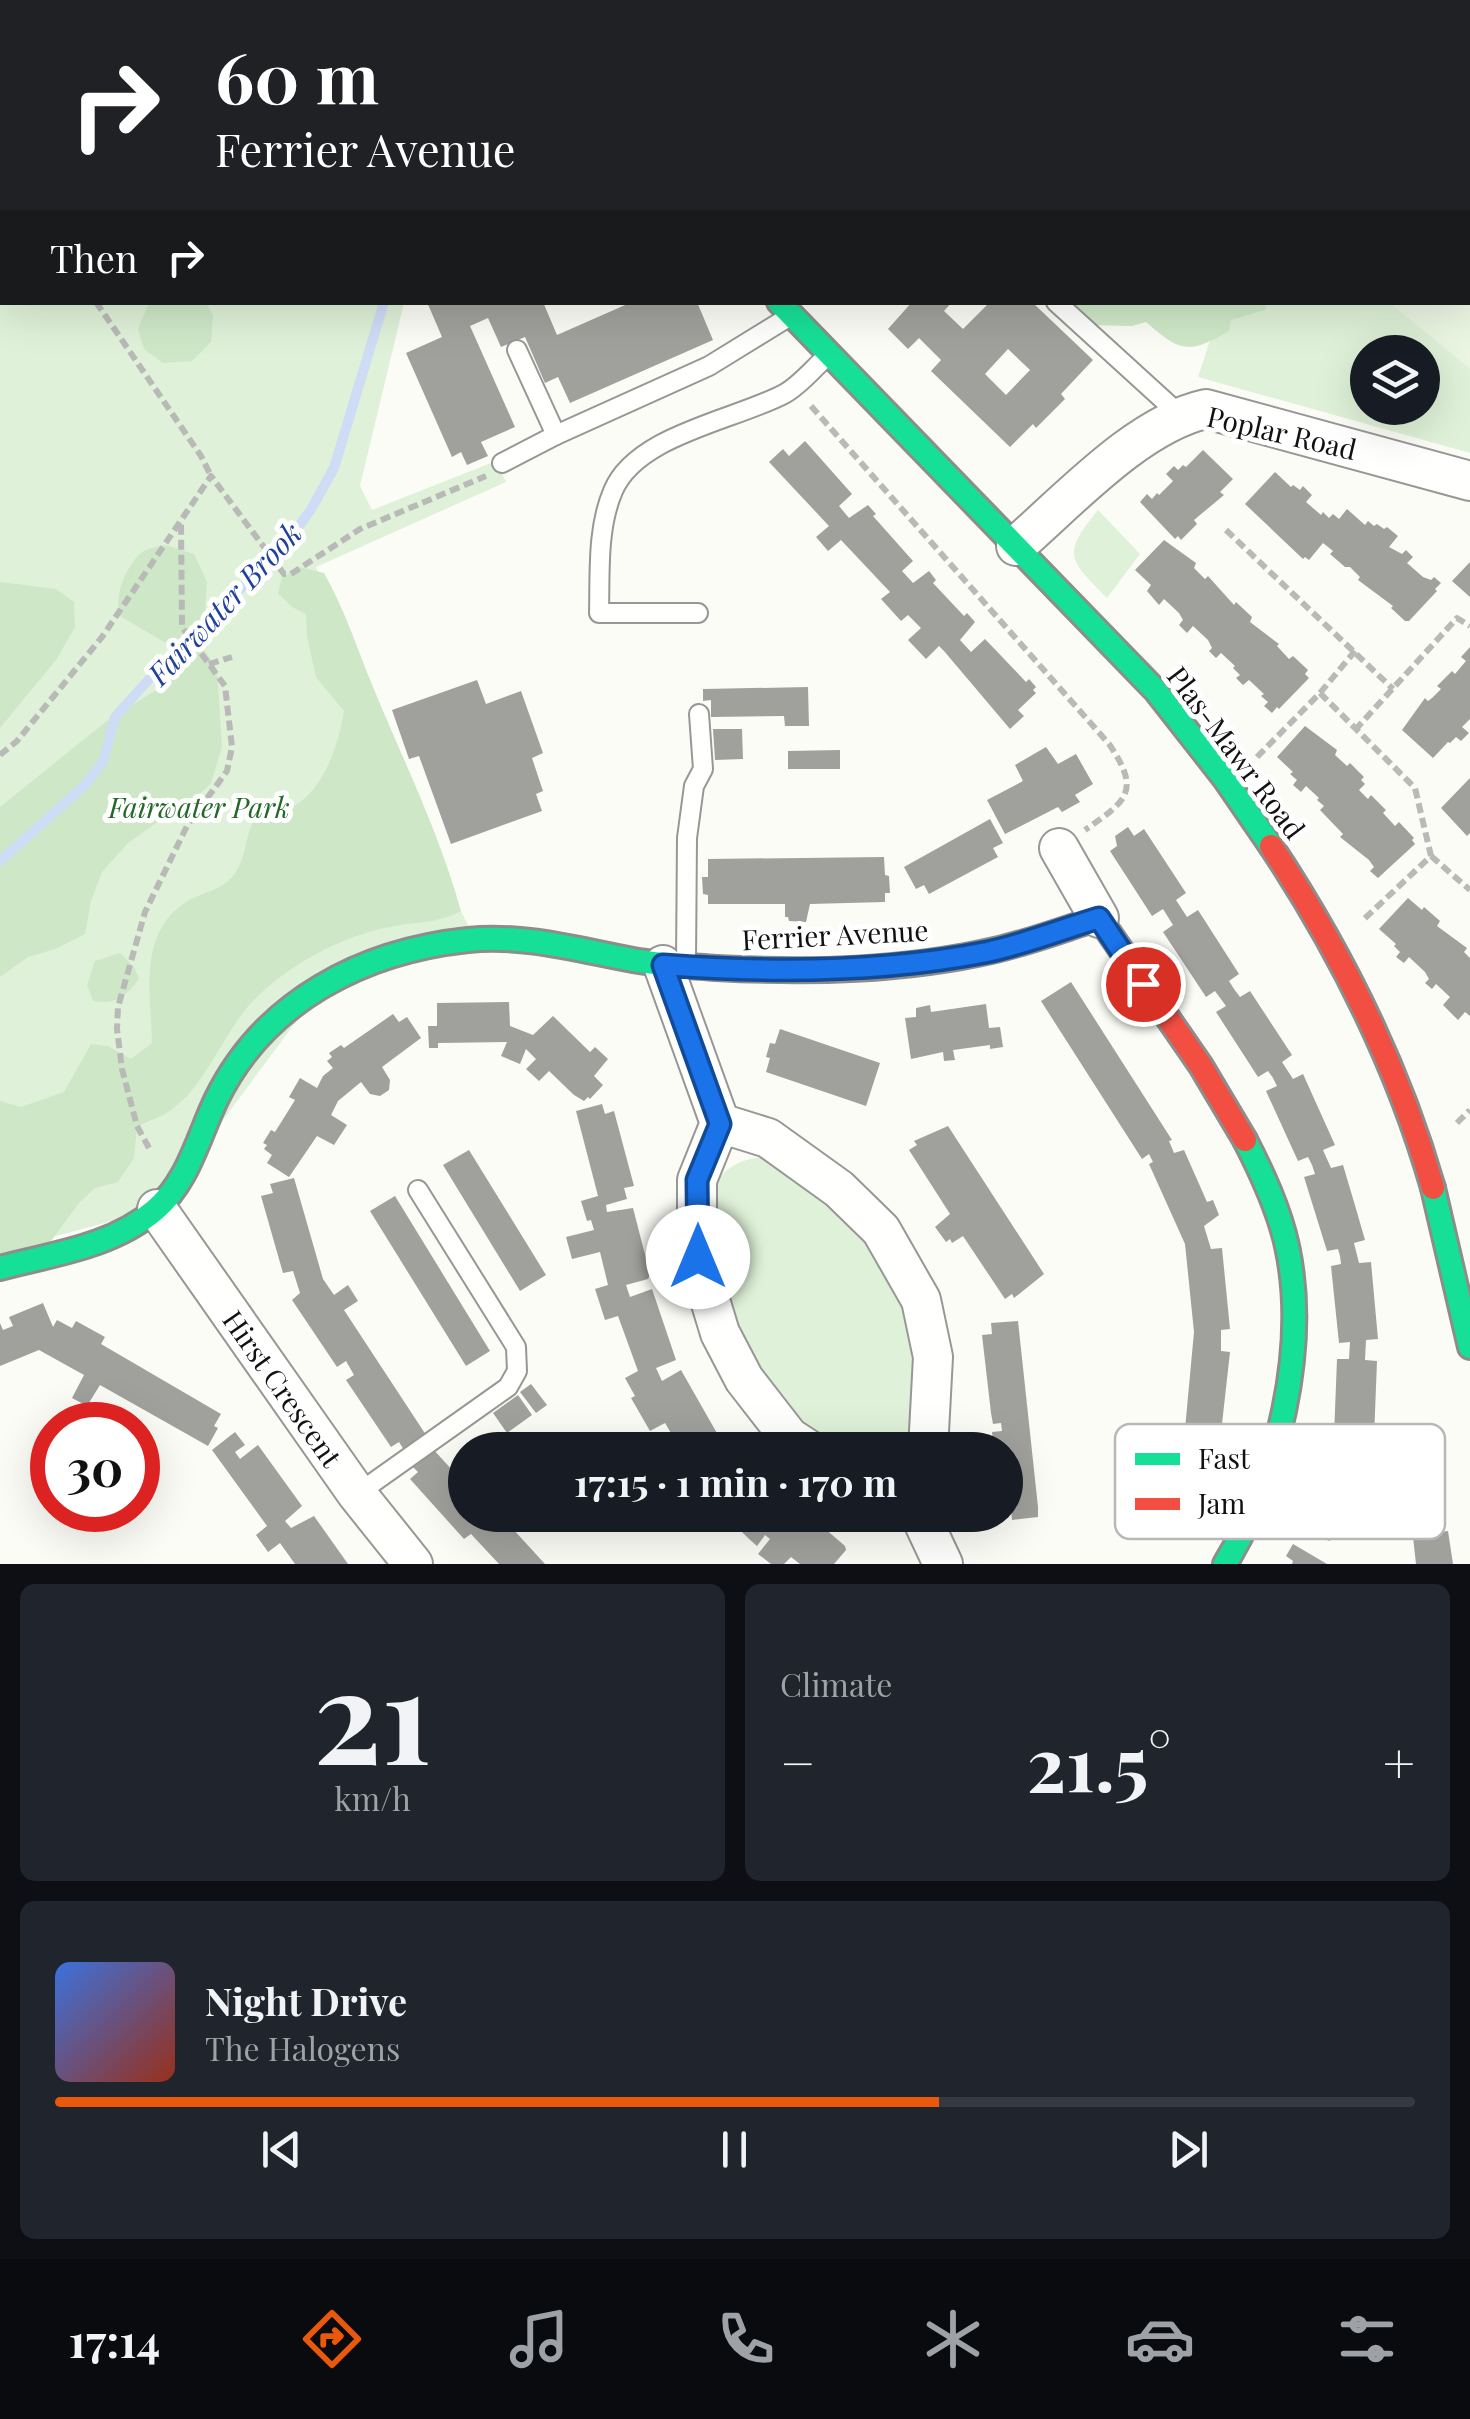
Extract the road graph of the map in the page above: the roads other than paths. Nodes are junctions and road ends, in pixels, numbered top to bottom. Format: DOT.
graph roads {
  1 [pos="1059,305"];
  2 [pos="789,307"];
  3 [pos="517,350"];
  4 [pos="828,355"];
  5 [pos="1180,415"];
  6 [pos="556,435"];
  7 [pos="502,463"];
  8 [pos="1470,481"];
  9 [pos="1016,546"];
  10 [pos="698,613"];
  11 [pos="699,714"];
  12 [pos="1059,848"];
  13 [pos="1099,918"];
  14 [pos="674,966"];
  15 [pos="720,1124"];
  16 [pos="418,1190"];
  17 [pos="166,1197"];
  18 [pos="0,1268"];
  19 [pos="1470,1347"];
  20 [pos="1281,1424"];
  21 [pos="786,1432"];
  22 [pos="929,1432"];
  23 [pos="357,1494"];
  24 [pos="928,1532"];
  25 [pos="1240,1539"];
  26 [pos="413,1564"];
  27 [pos="943,1564"];
  28 [pos="1225,1564"];
  1 -- 5 [label="lane"];
  2 -- 4 [label="street, Plas-Mawr Road"];
  2 -- 6 [label="lane"];
  3 -- 6 [label="lane"];
  4 -- 9 [label="street, Plas-Mawr Road"];
  4 -- 10 [label="lane"];
  5 -- 8 [label="street, Poplar Road"];
  5 -- 9 [label="street, Poplar Road"];
  6 -- 7 [label="lane"];
  9 -- 19 [label="street, Plas-Mawr Road"];
  11 -- 14 [label="lane"];
  12 -- 13 [label="street"];
  13 -- 14 [label="street, Ferrier Avenue"];
  13 -- 20 [label="street"];
  14 -- 15 [label="street"];
  14 -- 17 [label="street, Ferrier Avenue"];
  15 -- 21 [label="street"];
  15 -- 22 [label="street"];
  16 -- 23 [label="lane"];
  17 -- 18 [label="street, Ferrier Avenue"];
  17 -- 23 [label="street, Hirst Crescent"];
  23 -- 26 [label="street, Hirst Crescent"];
  24 -- 27 [label="street"];
  25 -- 28 [label="street"];
}
